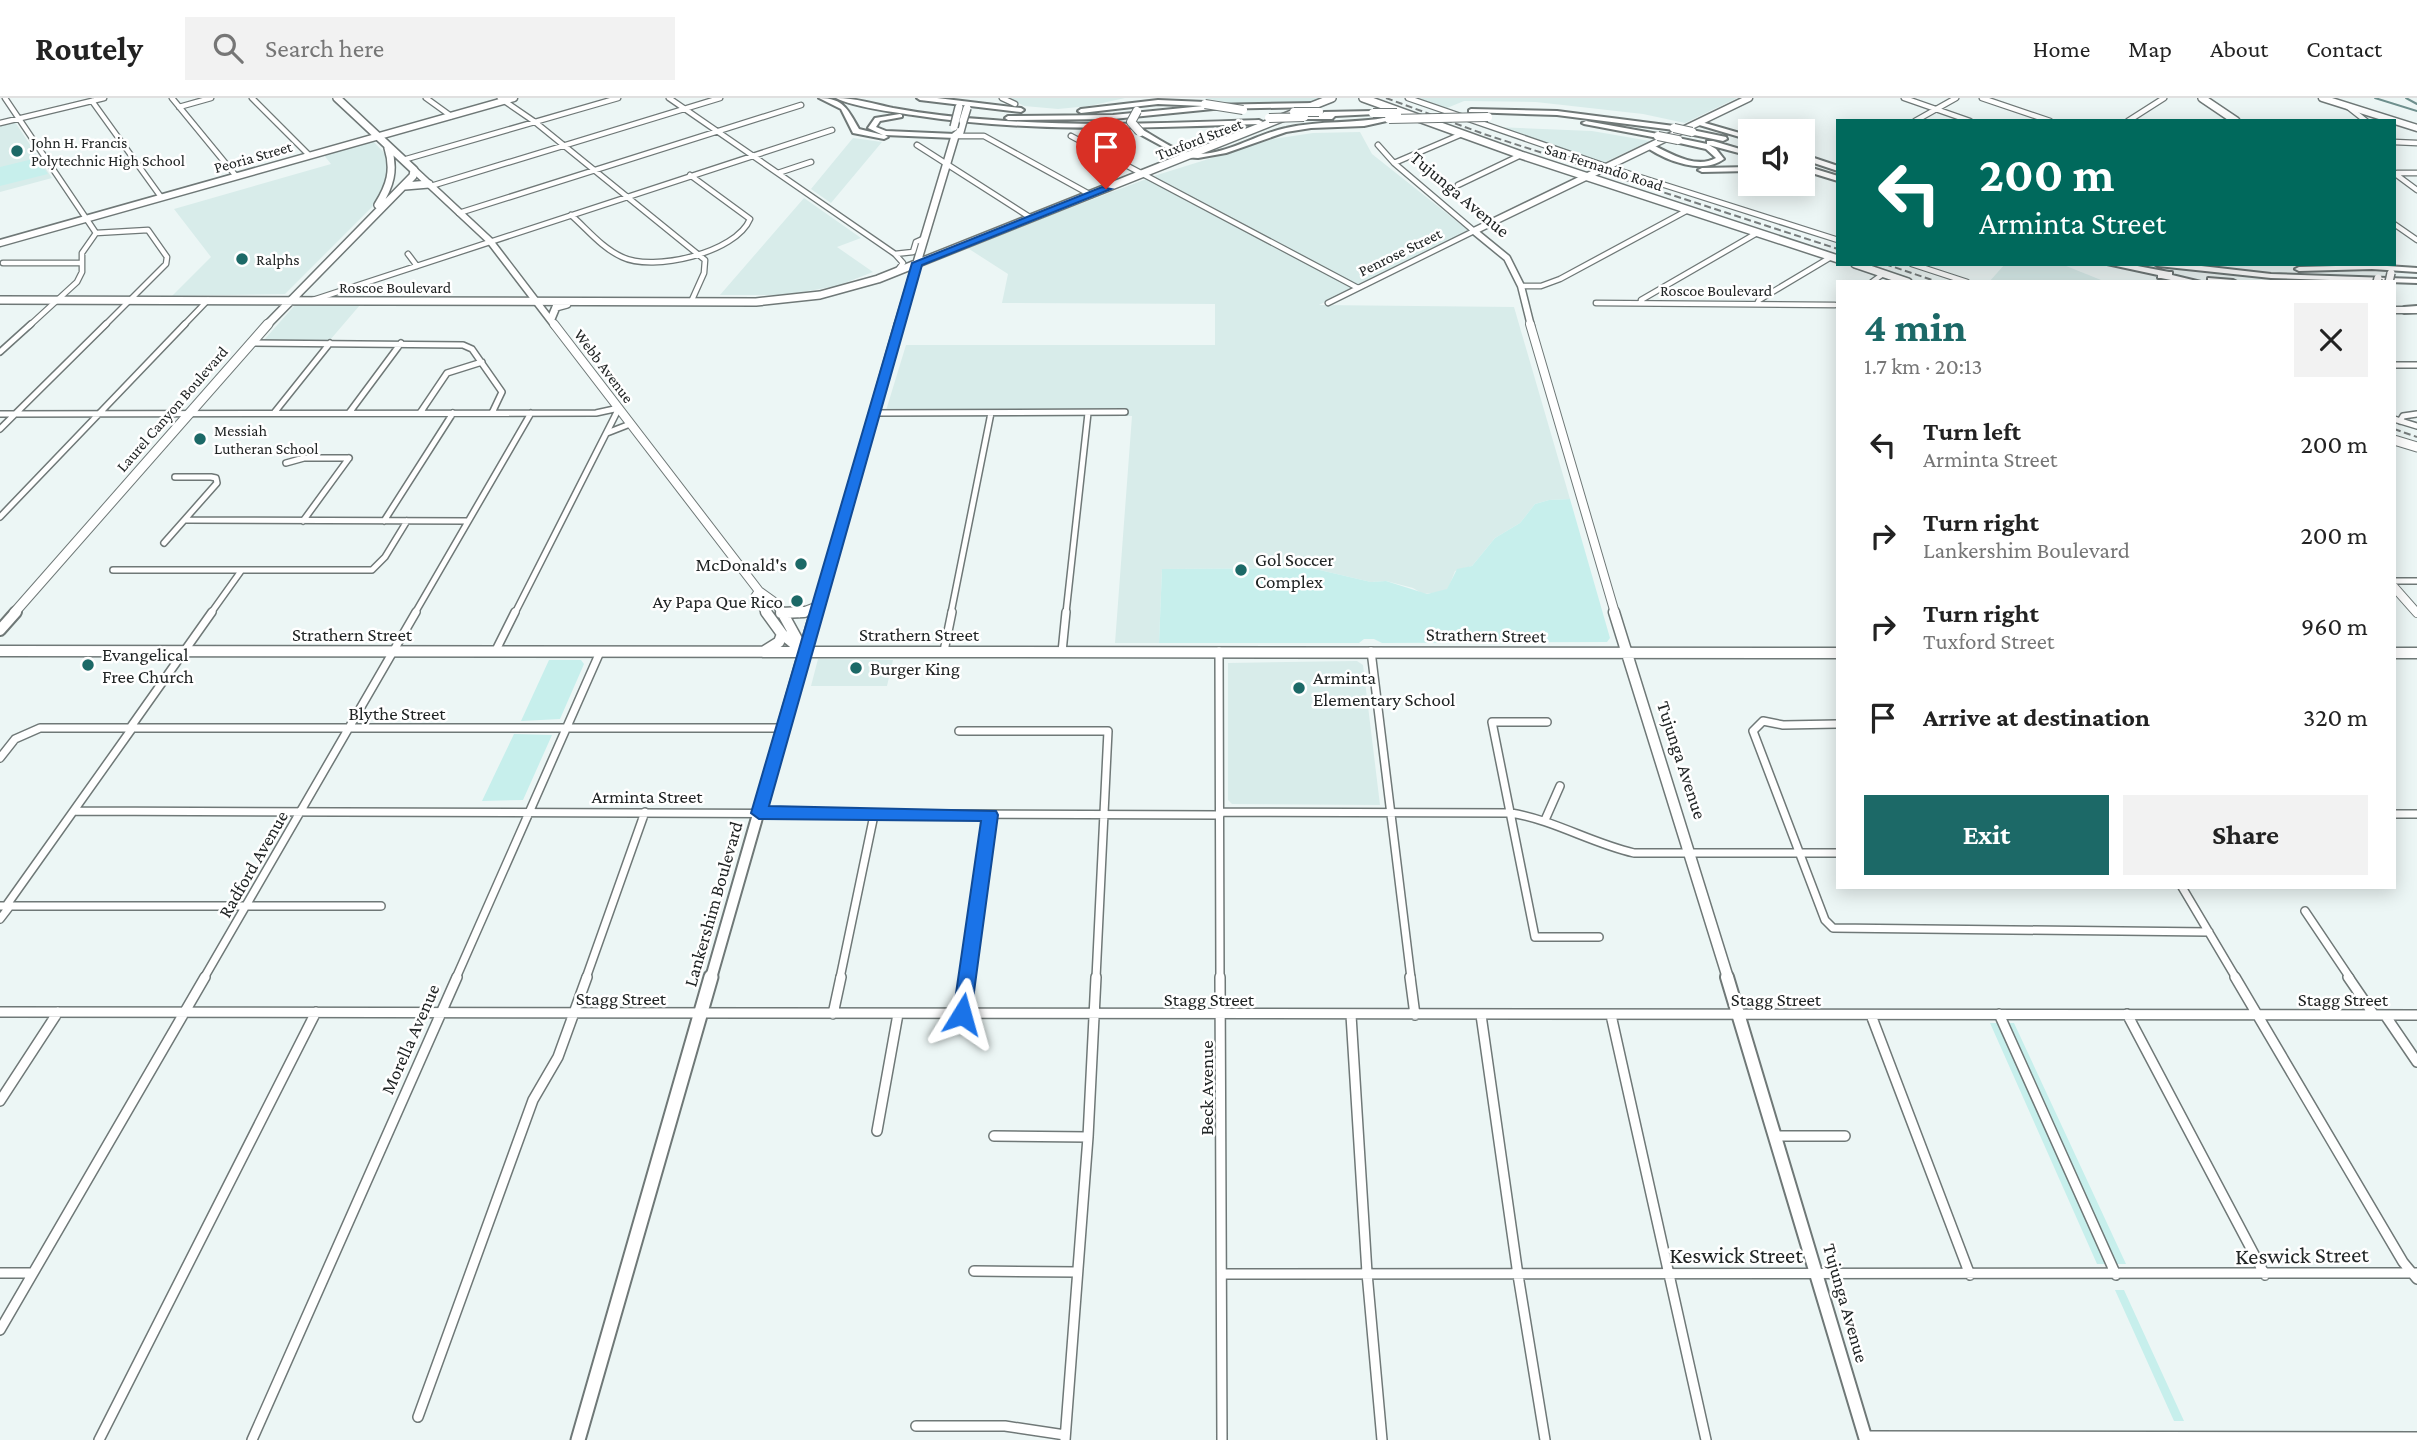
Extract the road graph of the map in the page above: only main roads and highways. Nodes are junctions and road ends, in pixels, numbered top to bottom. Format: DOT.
graph roads {
  1 [pos="337,98"];
  2 [pos="822,98"];
  3 [pos="839,98"];
  4 [pos="855,98"];
  5 [pos="869,98"];
  6 [pos="920,98"];
  7 [pos="1332,98"];
  8 [pos="1343,98"];
  9 [pos="1363,98"];
  10 [pos="2203,98"];
  11 [pos="1205,104"];
  12 [pos="964,105"];
  13 [pos="1317,108"];
  14 [pos="1363,114"];
  15 [pos="1479,114"];
  16 [pos="1381,116"];
  17 [pos="1005,118"];
  18 [pos="1301,118"];
  19 [pos="1267,119"];
  20 [pos="2233,119"];
  21 [pos="1698,123"];
  22 [pos="958,125"];
  23 [pos="1140,132"];
  24 [pos="1667,132"];
  25 [pos="1738,135"];
  26 [pos="955,136"];
  27 [pos="1685,136"];
  28 [pos="1225,140"];
  29 [pos="387,146"];
  30 [pos="1218,147"];
  31 [pos="1738,147"];
  32 [pos="1189,156"];
  33 [pos="1815,161"];
  34 [pos="1836,168"];
  35 [pos="1738,170"];
  36 [pos="1815,172"];
  37 [pos="1836,179"];
  38 [pos="430,185"];
  39 [pos="402,187"];
  40 [pos="373,213"];
  41 [pos="1834,258"];
  42 [pos="917,263"];
  43 [pos="1861,266"];
  44 [pos="2128,266"];
  45 [pos="2173,266"];
  46 [pos="2180,266"];
  47 [pos="2379,267"];
  48 [pos="2417,270"];
  49 [pos="2391,272"];
  50 [pos="1902,280"];
  51 [pos="2188,280"];
  52 [pos="2216,280"];
  53 [pos="2388,280"];
  54 [pos="2396,280"];
  55 [pos="2417,281"];
  56 [pos="2396,289"];
  57 [pos="2417,289"];
  58 [pos="0,300"];
  59 [pos="289,300"];
  60 [pos="789,300"];
  61 [pos="582,301"];
  62 [pos="2417,309"];
  63 [pos="2399,310"];
  64 [pos="551,319"];
  65 [pos="2396,441"];
  66 [pos="2417,447"];
  67 [pos="0,630"];
  68 [pos="578,1440"];
  1 -- 29 [label="main road"];
  2 -- 26 [label="highway"];
  3 -- 22 [label="highway"];
  4 -- 19 [label="highway"];
  5 -- 17 [label="highway"];
  6 -- 12 [label="highway"];
  7 -- 13 [label="main road, Tuxford Street"];
  8 -- 30 [label="main road, Tuxford Street"];
  9 -- 41 [label="main road, San Fernando Road"];
  10 -- 20 [label="main road"];
  11 -- 12 [label="highway"];
  11 -- 13 [label="highway, bridge"];
  11 -- 23 [label="highway, bridge"];
  12 -- 22 [label="main road, Lankershim Boulevard, bridge"];
  13 -- 14 [label="highway"];
  13 -- 17 [label="highway"];
  13 -- 28 [label="main road, Tuxford Street"];
  14 -- 16 [label="highway"];
  14 -- 18 [label="highway"];
  15 -- 16 [label="highway, bridge"];
  15 -- 16 [label="highway, bridge"];
  15 -- 24 [label="highway"];
  15 -- 24 [label="highway"];
  16 -- 18 [label="highway"];
  16 -- 18 [label="highway"];
  16 -- 32 [label="highway"];
  17 -- 19 [label="highway"];
  18 -- 19 [label="highway, bridge"];
  18 -- 19 [label="highway, bridge"];
  19 -- 22 [label="highway"];
  21 -- 25 [label="highway"];
  22 -- 26 [label="main road, Lankershim Boulevard"];
  22 -- 26 [label="highway"];
  23 -- 32 [label="highway"];
  24 -- 27 [label="highway, bridge"];
  24 -- 27 [label="highway, bridge"];
  26 -- 42 [label="main road, Lankershim Boulevard"];
  27 -- 31 [label="highway"];
  27 -- 35 [label="highway"];
  28 -- 30 [label="main road"];
  28 -- 32 [label="main road, Tuxford Street"];
  29 -- 39 [label="main road, Laurel Canyon Boulevard"];
  29 -- 40 [label="main road, Laurel Canyon Boulevard"];
  30 -- 32 [label="main road, Tuxford Street"];
  32 -- 42 [label="main road, Tuxford Street"];
  33 -- 34 [label="highway"];
  36 -- 37 [label="highway"];
  38 -- 39 [label="main road"];
  39 -- 40 [label="main road, Laurel Canyon Boulevard"];
  40 -- 59 [label="main road, Laurel Canyon Boulevard"];
  42 -- 60 [label="main road, Tuxford Street"];
  42 -- 68 [label="main road, Lankershim Boulevard"];
  43 -- 50 [label="main road"];
  44 -- 51 [label="highway"];
  44 -- 52 [label="highway"];
  45 -- 53 [label="highway"];
  46 -- 47 [label="highway"];
  47 -- 49 [label="highway"];
  48 -- 49 [label="highway"];
  54 -- 55 [label="highway"];
  56 -- 57 [label="highway"];
  58 -- 59 [label="main road, Roscoe Boulevard"];
  59 -- 61 [label="main road, Roscoe Boulevard"];
  59 -- 67 [label="main road, Laurel Canyon Boulevard"];
  60 -- 61 [label="main road, Roscoe Boulevard"];
  61 -- 64 [label="main road"];
  62 -- 63 [label="highway"];
  65 -- 66 [label="main road"];
}
